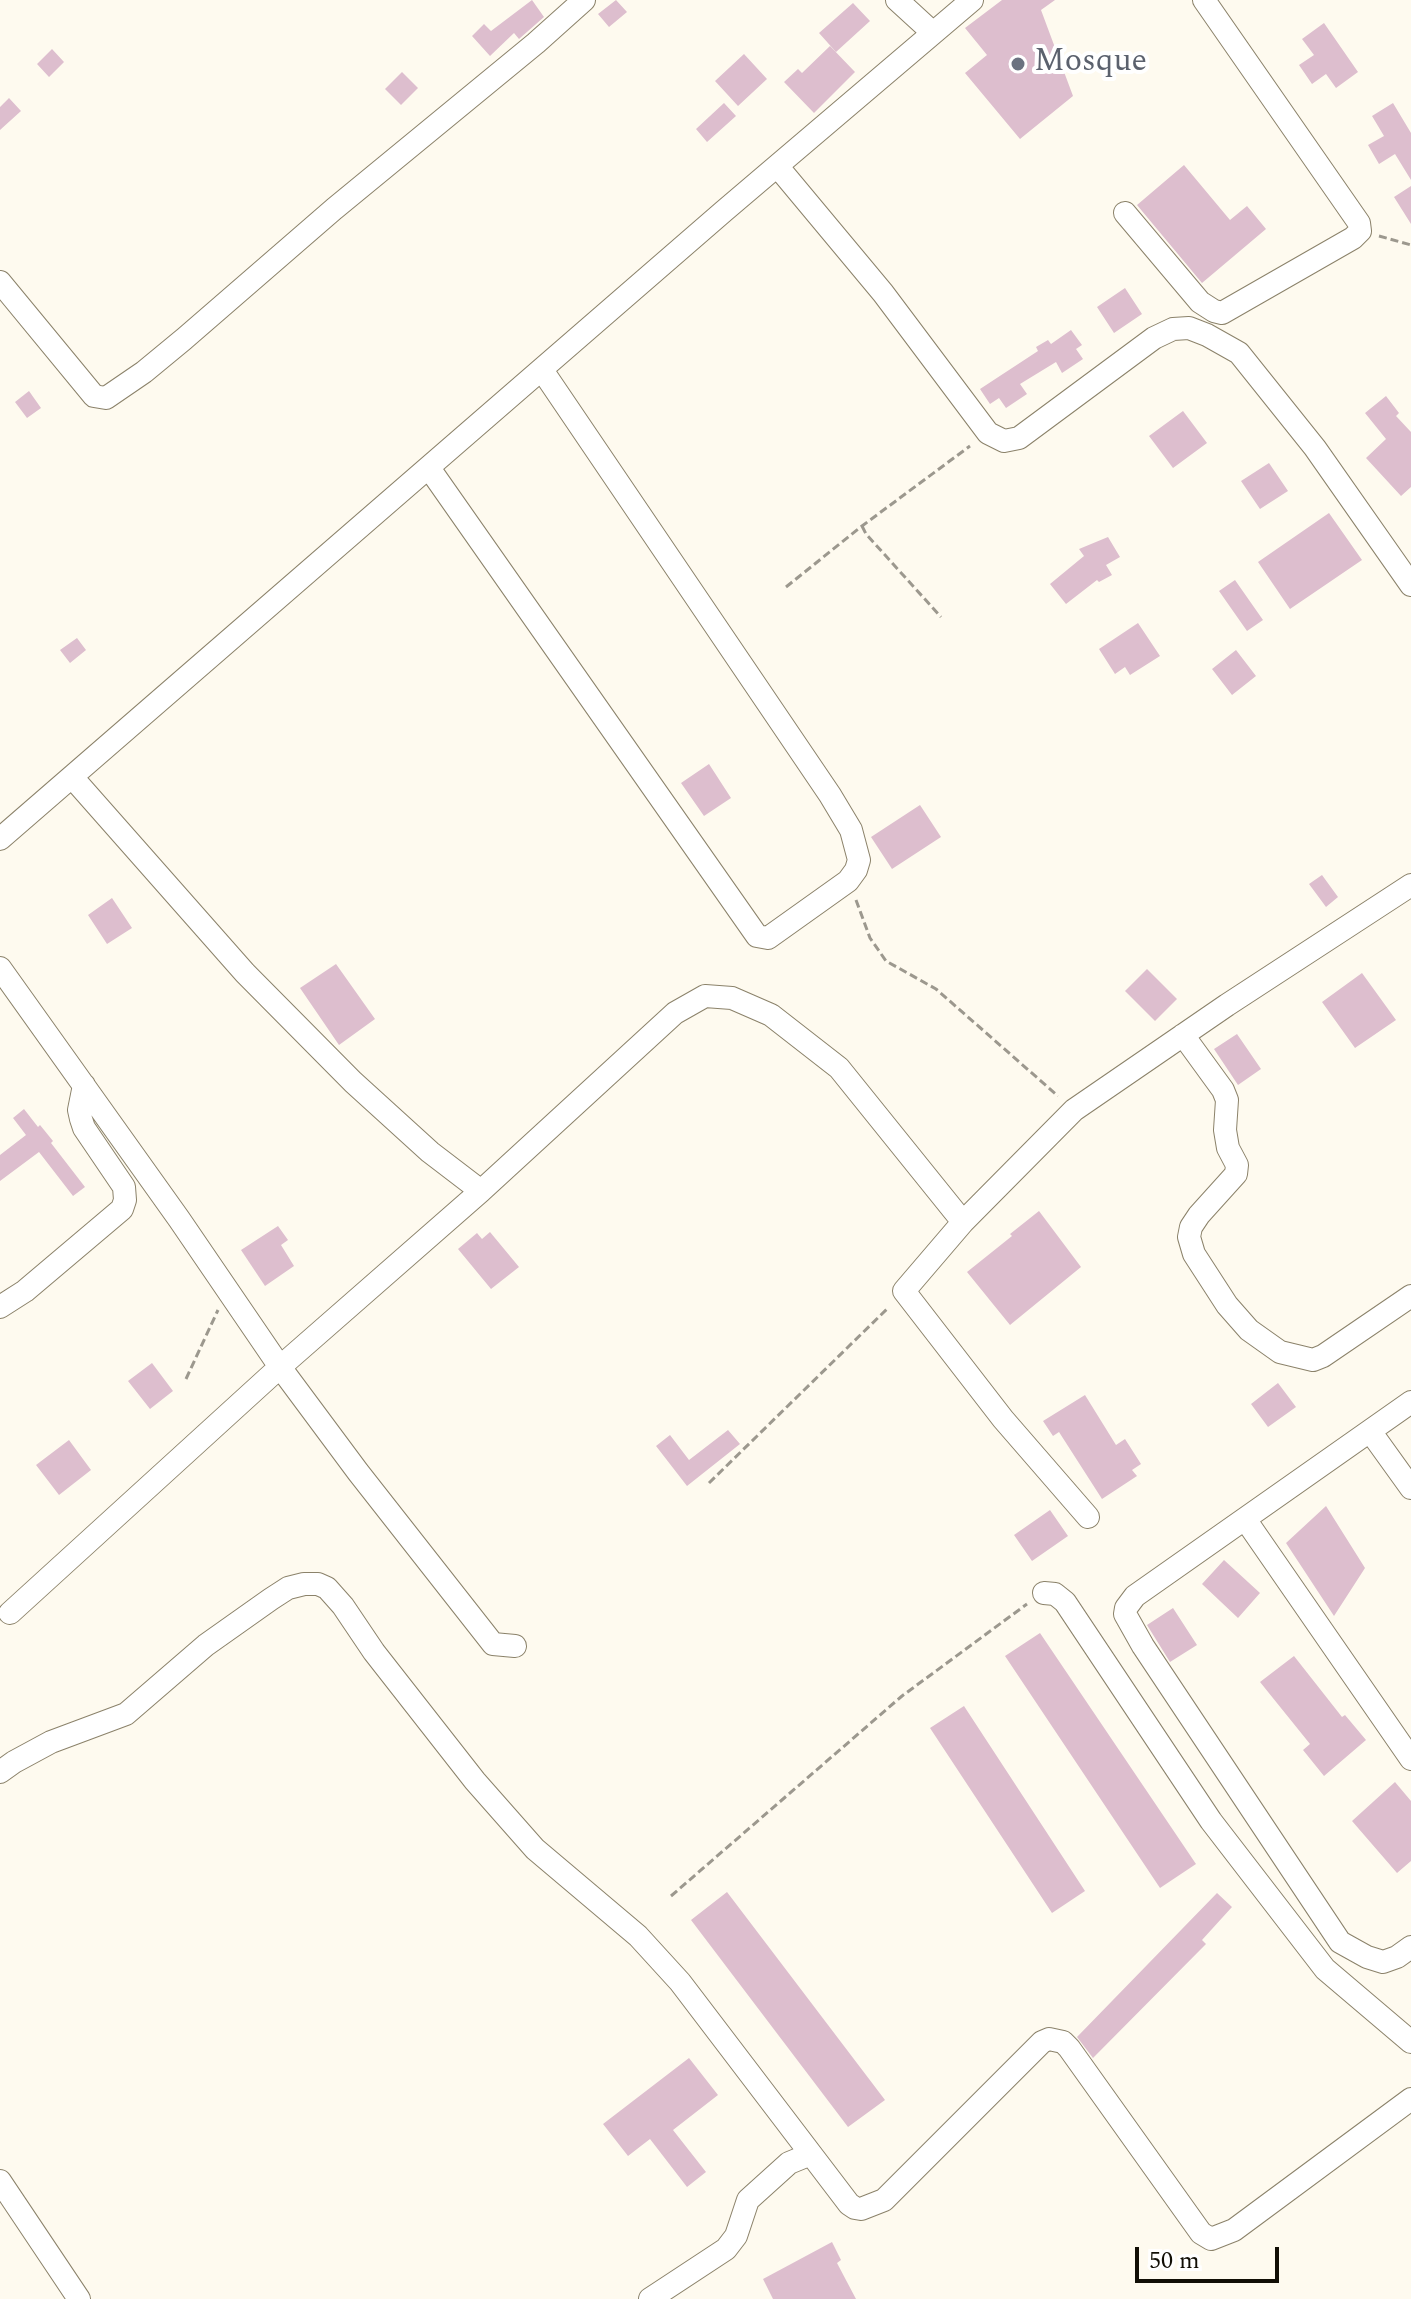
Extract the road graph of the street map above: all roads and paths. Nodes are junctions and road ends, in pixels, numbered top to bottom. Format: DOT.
graph roads {
  1 [pos="897,0"];
  2 [pos="972,0"];
  3 [pos="1204,0"];
  4 [pos="570,4"];
  5 [pos="932,32"];
  6 [pos="778,167"];
  7 [pos="1125,213"];
  8 [pos="1360,231"];
  9 [pos="1411,245"];
  10 [pos="0,282"];
  11 [pos="542,370"];
  12 [pos="988,433"];
  13 [pos="429,468"];
  14 [pos="862,526"];
  15 [pos="1410,581"];
  16 [pos="786,587"];
  17 [pos="941,617"];
  18 [pos="72,777"];
  19 [pos="0,839"];
  20 [pos="848,881"];
  21 [pos="1411,885"];
  22 [pos="0,968"];
  23 [pos="1183,1035"];
  24 [pos="84,1085"];
  25 [pos="1074,1110"];
  26 [pos="481,1191"];
  27 [pos="963,1222"];
  28 [pos="228,1289"];
  29 [pos="904,1291"];
  30 [pos="1411,1296"];
  31 [pos="0,1307"];
  32 [pos="280,1367"];
  33 [pos="186,1379"];
  34 [pos="1411,1402"];
  35 [pos="1370,1431"];
  36 [pos="709,1483"];
  37 [pos="1411,1488"];
  38 [pos="1088,1517"];
  39 [pos="1245,1519"];
  40 [pos="1044,1593"];
  41 [pos="10,1613"];
  42 [pos="515,1646"];
  43 [pos="1411,1759"];
  44 [pos="0,1772"];
  45 [pos="671,1896"];
  46 [pos="1411,1947"];
  47 [pos="1411,2042"];
  48 [pos="1411,2099"];
  49 [pos="811,2154"];
  50 [pos="0,2181"];
  51 [pos="79,2299"];
  52 [pos="650,2299"];
  1 -- 5 [label="street"];
  2 -- 5 [label="street"];
  3 -- 8 [label="street"];
  4 -- 10 [label="street"];
  5 -- 6 [label="street"];
  6 -- 11 [label="street"];
  6 -- 12 [label="street"];
  7 -- 8 [label="street"];
  8 -- 9 [label="path"];
  11 -- 13 [label="street"];
  11 -- 20 [label="street"];
  12 -- 14 [label="path"];
  12 -- 15 [label="street"];
  13 -- 18 [label="street"];
  13 -- 20 [label="street"];
  14 -- 16 [label="path"];
  14 -- 17 [label="path"];
  18 -- 19 [label="street"];
  18 -- 26 [label="street"];
  20 -- 25 [label="path"];
  21 -- 23 [label="street"];
  22 -- 24 [label="street"];
  23 -- 25 [label="street"];
  23 -- 30 [label="street"];
  24 -- 28 [label="street"];
  24 -- 31 [label="street"];
  25 -- 27 [label="street"];
  26 -- 27 [label="street"];
  26 -- 32 [label="street"];
  27 -- 29 [label="street"];
  28 -- 32 [label="street"];
  28 -- 33 [label="path"];
  29 -- 36 [label="path"];
  29 -- 38 [label="street"];
  32 -- 41 [label="street"];
  32 -- 42 [label="street"];
  34 -- 35 [label="street"];
  35 -- 37 [label="street"];
  35 -- 39 [label="street"];
  39 -- 43 [label="street"];
  39 -- 46 [label="street"];
  40 -- 45 [label="path"];
  40 -- 47 [label="street"];
  44 -- 49 [label="street"];
  48 -- 49 [label="street"];
  49 -- 52 [label="street"];
  50 -- 51 [label="street"];
}
